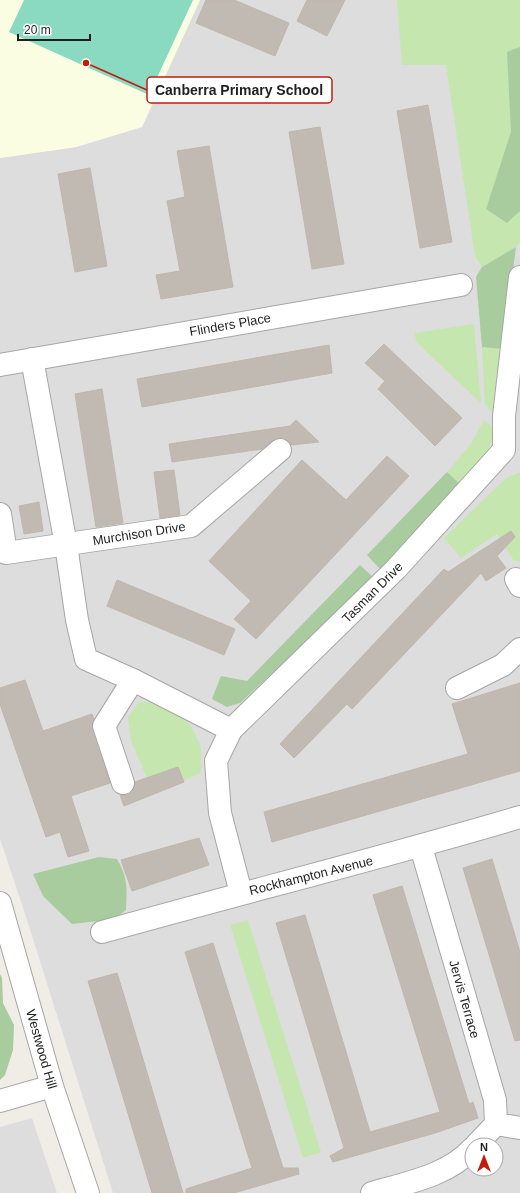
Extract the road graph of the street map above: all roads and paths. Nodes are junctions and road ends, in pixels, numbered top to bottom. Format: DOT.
graph roads {
  1 [pos="520,277"];
  2 [pos="461,285"];
  3 [pos="32,359"];
  4 [pos="0,365"];
  5 [pos="280,450"];
  6 [pos="512,452"];
  7 [pos="0,514"];
  8 [pos="66,544"];
  9 [pos="520,649"];
  10 [pos="133,680"];
  11 [pos="457,688"];
  12 [pos="231,730"];
  13 [pos="123,783"];
  14 [pos="520,817"];
  15 [pos="420,847"];
  16 [pos="241,893"];
  17 [pos="0,903"];
  18 [pos="102,932"];
  19 [pos="52,1086"];
  20 [pos="0,1101"];
  21 [pos="496,1124"];
  22 [pos="520,1128"];
  23 [pos="484,1137"];
  24 [pos="464,1158"];
  25 [pos="88,1193"];
  26 [pos="372,1193"];
  1 -- 6 [label="street, Tasman Drive"];
  2 -- 3 [label="street, Flinders Place"];
  3 -- 4 [label="street, Flinders Place"];
  3 -- 8 [label="street"];
  5 -- 8 [label="street, Murchison Drive"];
  6 -- 12 [label="street, Tasman Drive"];
  7 -- 8 [label="street, Murchison Drive"];
  8 -- 10 [label="street"];
  9 -- 11 [label="street"];
  10 -- 12 [label="street"];
  10 -- 13 [label="street"];
  12 -- 16 [label="street, Tasman Drive"];
  14 -- 15 [label="street, Rockhampton Avenue"];
  15 -- 16 [label="street, Rockhampton Avenue"];
  15 -- 21 [label="street, Jervis Terrace"];
  16 -- 18 [label="street, Rockhampton Avenue"];
  17 -- 19 [label="street, Westwood Hill"];
  19 -- 20 [label="street"];
  19 -- 25 [label="street, Westwood Hill"];
  21 -- 22 [label="street"];
  21 -- 23 [label="street"];
  24 -- 26 [label="street"];
}
